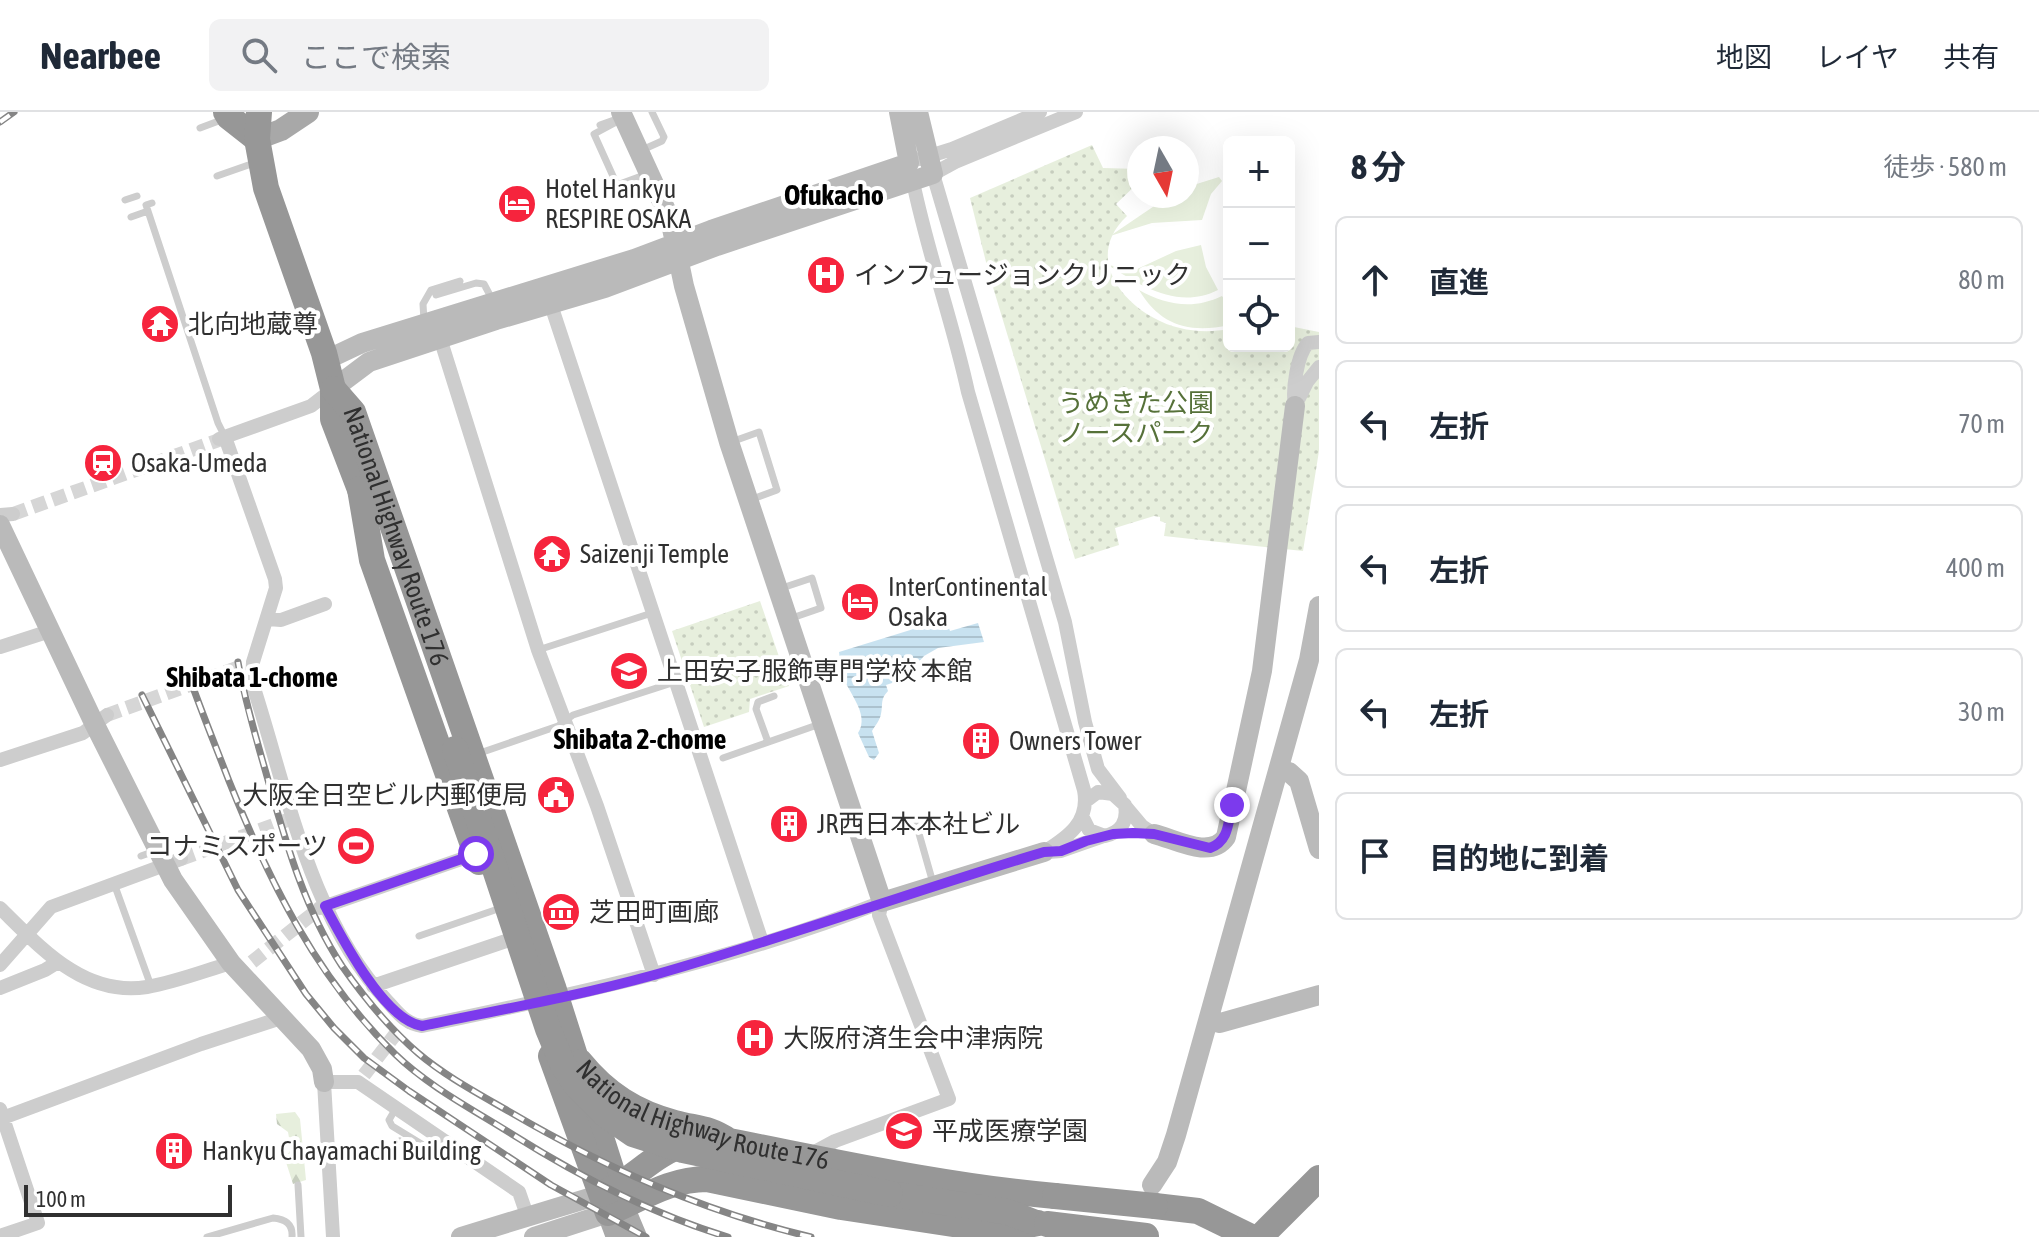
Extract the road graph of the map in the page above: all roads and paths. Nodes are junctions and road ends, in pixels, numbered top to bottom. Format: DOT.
graph roads {
  1 [pos="259,112"];
  2 [pos="308,112"];
  3 [pos="652,112"];
  4 [pos="899,112"];
  5 [pos="918,112"];
  6 [pos="1040,112"];
  7 [pos="1076,112"];
  8 [pos="228,115"];
  9 [pos="623,115"];
  10 [pos="600,125"];
  11 [pos="200,128"];
  12 [pos="258,150"];
  13 [pos="639,151"];
  14 [pos="921,169"];
  15 [pos="649,174"];
  16 [pos="217,176"];
  17 [pos="137,196"];
  18 [pos="125,200"];
  19 [pos="131,217"];
  20 [pos="678,252"];
  21 [pos="460,281"];
  22 [pos="436,295"];
  23 [pos="493,301"];
  24 [pos="551,305"];
  25 [pos="425,323"];
  26 [pos="440,338"];
  27 [pos="1319,342"];
  28 [pos="326,360"];
  29 [pos="1319,367"];
  30 [pos="333,389"];
  31 [pos="1295,406"];
  32 [pos="222,438"];
  33 [pos="729,442"];
  34 [pos="360,489"];
  35 [pos="747,501"];
  36 [pos="4,518"];
  37 [pos="777,590"];
  38 [pos="325,604"];
  39 [pos="1319,606"];
  40 [pos="654,613"];
  41 [pos="268,619"];
  42 [pos="787,619"];
  43 [pos="50,631"];
  44 [pos="0,647"];
  45 [pos="538,650"];
  46 [pos="1314,661"];
  47 [pos="677,681"];
  48 [pos="774,696"];
  49 [pos="100,719"];
  50 [pos="566,720"];
  51 [pos="822,723"];
  52 [pos="768,742"];
  53 [pos="464,752"];
  54 [pos="723,758"];
  55 [pos="0,759"];
  56 [pos="1279,770"];
  57 [pos="1309,778"];
  58 [pos="1122,802"];
  59 [pos="1084,808"];
  60 [pos="916,823"];
  61 [pos="1154,834"];
  62 [pos="1109,835"];
  63 [pos="1319,849"];
  64 [pos="1044,852"];
  65 [pos="476,854"];
  66 [pos="161,858"];
  67 [pos="112,884"];
  68 [pos="934,885"];
  69 [pos="882,902"];
  70 [pos="322,907"];
  71 [pos="0,908"];
  72 [pos="495,910"];
  73 [pos="26,934"];
  74 [pos="419,936"];
  75 [pos="506,941"];
  76 [pos="762,942"];
  77 [pos="58,962"];
  78 [pos="0,965"];
  79 [pos="241,965"];
  80 [pos="654,975"];
  81 [pos="151,986"];
  82 [pos="373,986"];
  83 [pos="0,988"];
  84 [pos="1319,995"];
  85 [pos="557,999"];
  86 [pos="526,1005"];
  87 [pos="281,1018"];
  88 [pos="1209,1020"];
  89 [pos="574,1053"];
  90 [pos="324,1082"];
  91 [pos="396,1108"];
  92 [pos="1,1115"];
  93 [pos="400,1141"];
  94 [pos="729,1141"];
  95 [pos="449,1144"];
  96 [pos="428,1148"];
  97 [pos="807,1156"];
  98 [pos="1319,1178"];
  99 [pos="298,1185"];
  100 [pos="1153,1195"];
  101 [pos="614,1207"];
  102 [pos="1042,1224"];
  103 [pos="531,1227"];
  104 [pos="0,1236"];
  105 [pos="207,1237"];
  106 [pos="292,1237"];
  107 [pos="301,1237"];
  108 [pos="333,1237"];
  109 [pos="461,1237"];
  110 [pos="636,1237"];
  111 [pos="1139,1237"];
  112 [pos="1148,1237"];
  113 [pos="1251,1237"];
  114 [pos="1260,1237"];
  1 -- 12 [label="highway, National Highway Route 176"];
  2 -- 12 [label="main road"];
  3 -- 13 [label="lane"];
  4 -- 14 [label="street"];
  5 -- 14 [label="street"];
  6 -- 14 [label="street"];
  7 -- 14 [label="street"];
  8 -- 11 [label="lane"];
  8 -- 12 [label="highway"];
  9 -- 10 [label="lane"];
  9 -- 13 [label="street"];
  9 -- 15 [label="lane"];
  12 -- 16 [label="lane"];
  12 -- 28 [label="highway, National Highway Route 176"];
  13 -- 15 [label="street"];
  14 -- 20 [label="street"];
  14 -- 58 [label="street"];
  14 -- 59 [label="street"];
  15 -- 20 [label="street"];
  17 -- 18 [label="lane"];
  19 -- 32 [label="lane"];
  20 -- 23 [label="street"];
  20 -- 24 [label="street"];
  20 -- 33 [label="street"];
  21 -- 25 [label="lane"];
  22 -- 23 [label="lane"];
  23 -- 25 [label="street"];
  24 -- 26 [label="street"];
  24 -- 40 [label="street"];
  25 -- 28 [label="street"];
  26 -- 30 [label="street"];
  26 -- 45 [label="street"];
  27 -- 31 [label="street"];
  28 -- 30 [label="highway, National Highway Route 176"];
  29 -- 31 [label="street"];
  30 -- 32 [label="street"];
  30 -- 34 [label="highway, National Highway Route 176"];
  30 -- 53 [label="highway, National Highway Route 176"];
  31 -- 61 [label="street"];
  32 -- 41 [label="street"];
  33 -- 35 [label="street"];
  33 -- 35 [label="lane"];
  34 -- 53 [label="highway, National Highway Route 176"];
  34 -- 65 [label="highway"];
  35 -- 37 [label="street"];
  36 -- 43 [label="street"];
  37 -- 42 [label="street"];
  37 -- 42 [label="lane"];
  38 -- 41 [label="street"];
  39 -- 46 [label="street"];
  40 -- 45 [label="lane"];
  40 -- 47 [label="street"];
  41 -- 70 [label="street"];
  42 -- 51 [label="street"];
  43 -- 44 [label="street"];
  43 -- 49 [label="street"];
  45 -- 50 [label="street"];
  46 -- 56 [label="street"];
  47 -- 50 [label="lane"];
  47 -- 76 [label="street"];
  48 -- 52 [label="lane"];
  49 -- 55 [label="street"];
  49 -- 66 [label="street"];
  50 -- 53 [label="lane"];
  50 -- 80 [label="street"];
  51 -- 52 [label="lane"];
  51 -- 69 [label="street"];
  52 -- 54 [label="lane"];
  53 -- 85 [label="highway, National Highway Route 176"];
  53 -- 102 [label="highway, National Highway Route 176, bridge"];
  56 -- 57 [label="street"];
  56 -- 88 [label="street"];
  57 -- 63 [label="street"];
  58 -- 59 [label="street"];
  58 -- 61 [label="street"];
  58 -- 62 [label="street"];
  59 -- 62 [label="street"];
  59 -- 64 [label="street"];
  60 -- 68 [label="lane"];
  61 -- 62 [label="street"];
  62 -- 64 [label="street"];
  64 -- 68 [label="street"];
  65 -- 70 [label="street"];
  65 -- 72 [label="highway"];
  66 -- 67 [label="street"];
  66 -- 79 [label="street"];
  67 -- 73 [label="street"];
  67 -- 81 [label="lane"];
  68 -- 69 [label="street"];
  69 -- 76 [label="street"];
  69 -- 97 [label="street"];
  70 -- 82 [label="street"];
  71 -- 73 [label="street"];
  72 -- 74 [label="lane"];
  72 -- 75 [label="highway"];
  73 -- 77 [label="street"];
  73 -- 78 [label="street"];
  75 -- 82 [label="street"];
  75 -- 86 [label="highway"];
  76 -- 80 [label="street"];
  77 -- 81 [label="street"];
  77 -- 83 [label="street"];
  79 -- 81 [label="street"];
  79 -- 87 [label="street"];
  80 -- 85 [label="street"];
  82 -- 86 [label="street"];
  84 -- 88 [label="street"];
  85 -- 86 [label="street"];
  85 -- 89 [label="highway, National Highway Route 176"];
  86 -- 101 [label="highway"];
  87 -- 90 [label="street"];
  87 -- 92 [label="street"];
  88 -- 100 [label="street"];
  89 -- 94 [label="highway, National Highway Route 176"];
  89 -- 101 [label="highway"];
  90 -- 91 [label="street"];
  90 -- 108 [label="street"];
  91 -- 95 [label="street"];
  91 -- 96 [label="lane"];
  92 -- 104 [label="street"];
  93 -- 95 [label="lane"];
  94 -- 97 [label="highway, National Highway Route 176"];
  94 -- 101 [label="highway"];
  95 -- 103 [label="street"];
  97 -- 100 [label="highway, National Highway Route 176, bridge"];
  98 -- 114 [label="highway"];
  99 -- 107 [label="lane"];
  100 -- 111 [label="street"];
  100 -- 113 [label="highway, National Highway Route 176"];
  101 -- 102 [label="highway"];
  101 -- 103 [label="street"];
  101 -- 110 [label="main road"];
  102 -- 112 [label="highway, National Highway Route 176, bridge"];
  103 -- 109 [label="street"];
  105 -- 106 [label="lane"];
}
